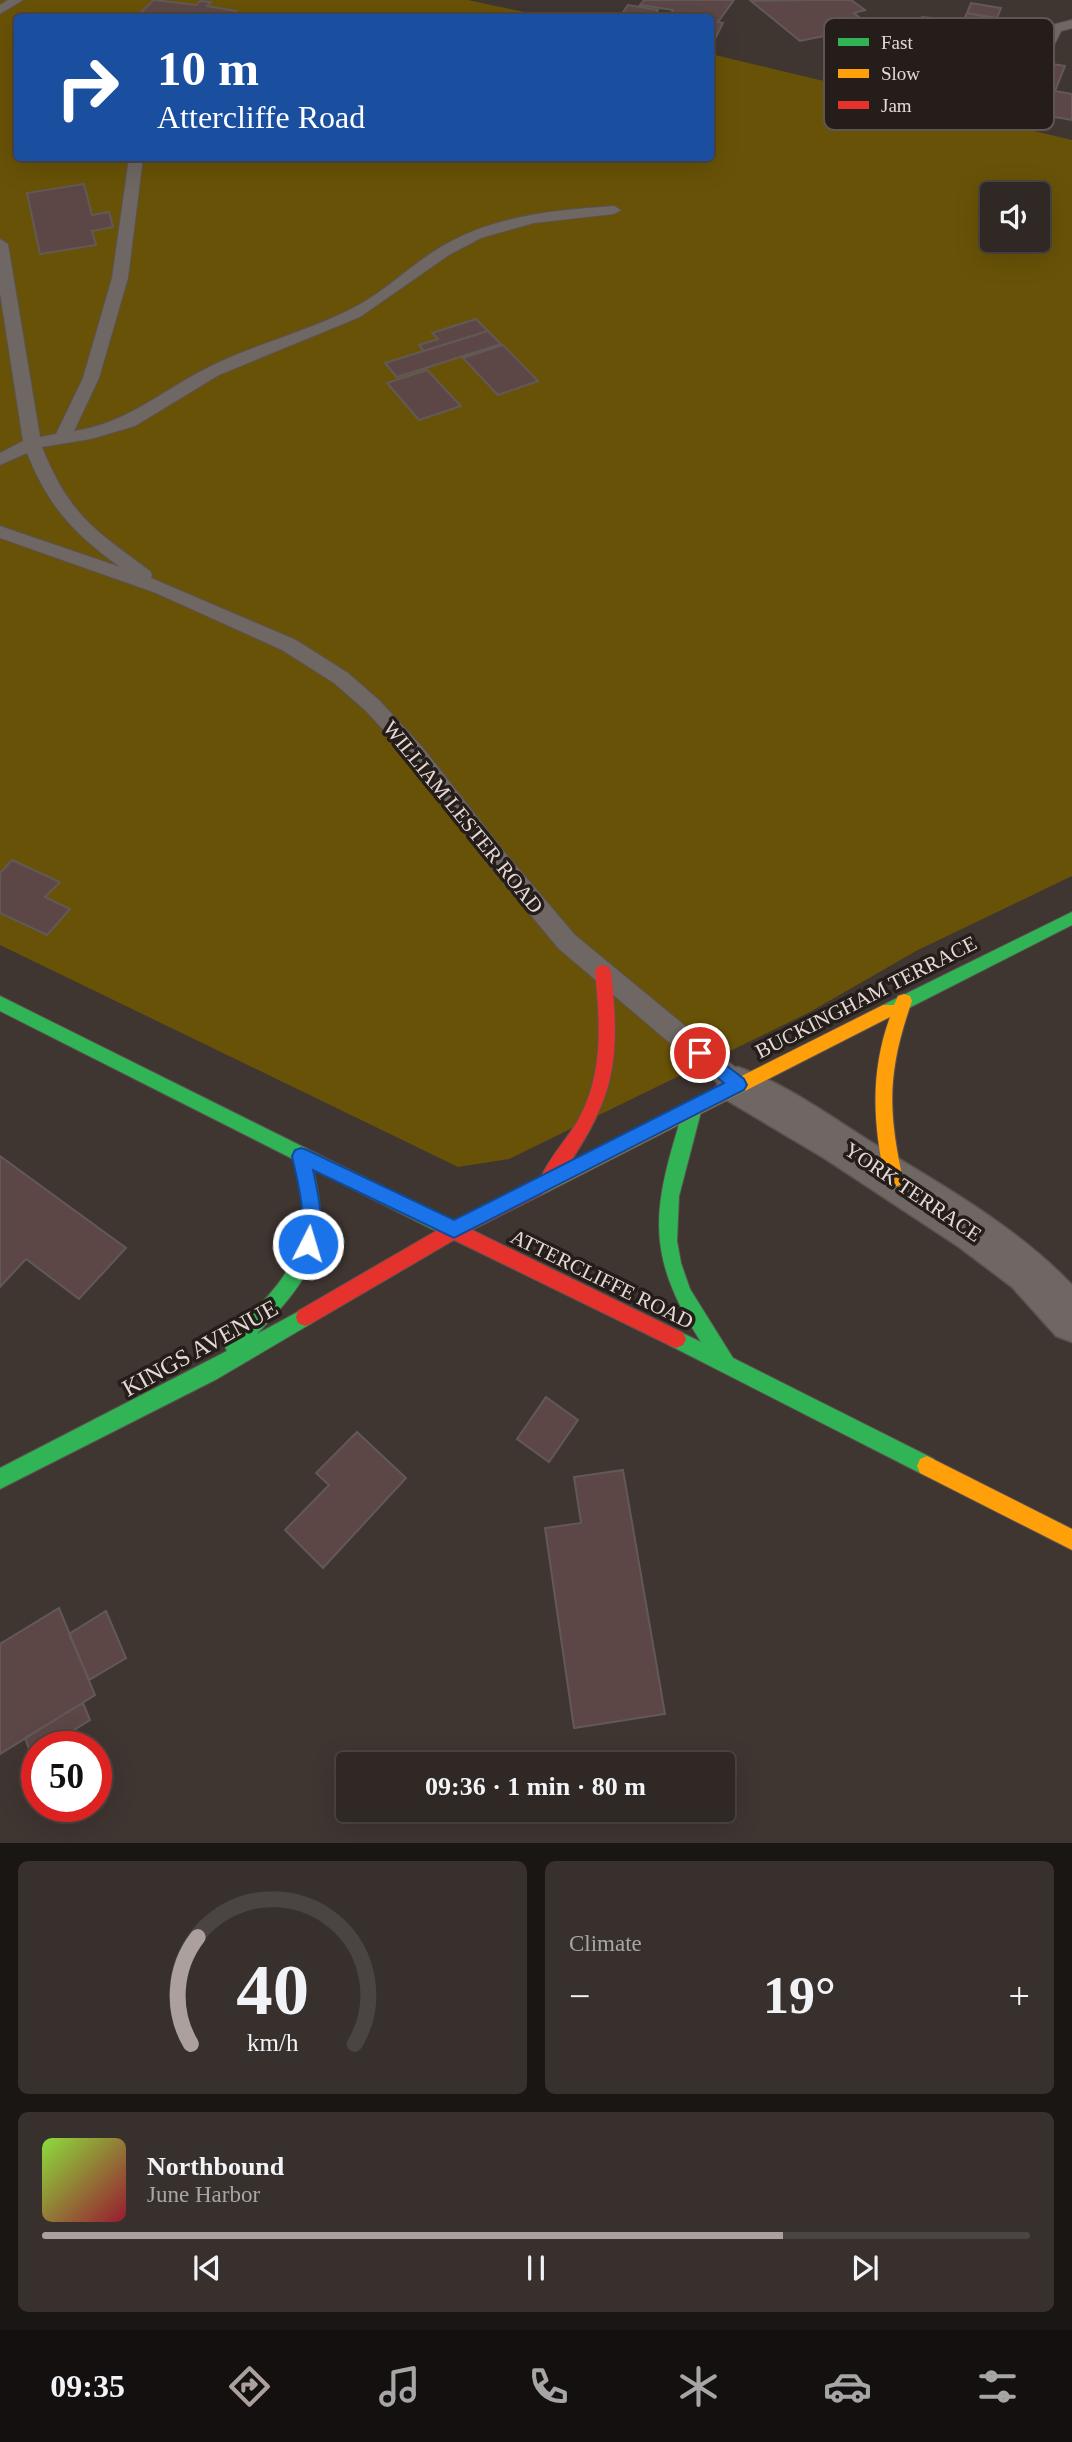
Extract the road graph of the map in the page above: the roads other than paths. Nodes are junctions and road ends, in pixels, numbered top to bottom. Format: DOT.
graph roads {
  1 [pos="17,0"];
  2 [pos="0,10"];
  3 [pos="1072,24"];
  4 [pos="1054,32"];
  5 [pos="136,161"];
  6 [pos="614,210"];
  7 [pos="0,244"];
  8 [pos="63,438"];
  9 [pos="32,443"];
  10 [pos="0,460"];
  11 [pos="0,532"];
  12 [pos="163,589"];
  13 [pos="1072,918"];
  14 [pos="603,972"];
  15 [pos="904,1002"];
  16 [pos="0,1003"];
  17 [pos="738,1085"];
  18 [pos="693,1108"];
  19 [pos="301,1156"];
  20 [pos="894,1179"];
  21 [pos="545,1184"];
  22 [pos="454,1230"];
  23 [pos="1072,1320"];
  24 [pos="726,1363"];
  25 [pos="209,1373"];
  26 [pos="0,1479"];
  27 [pos="1072,1540"];
  1 -- 2 [label="lane"];
  3 -- 4 [label="lane"];
  5 -- 8 [label="lane"];
  6 -- 8 [label="lane"];
  7 -- 9 [label="lane, WILLIAM LESTER ROAD"];
  8 -- 9 [label="lane"];
  9 -- 10 [label="lane"];
  9 -- 12 [label="lane, WILLIAM LESTER ROAD"];
  11 -- 12 [label="lane, WILLIAM LESTER ROAD"];
  12 -- 14 [label="lane, WILLIAM LESTER ROAD"];
  13 -- 15 [label="main road, BUCKINGHAM TERRACE"];
  14 -- 17 [label="lane, WILLIAM LESTER ROAD"];
  14 -- 21 [label="main road"];
  15 -- 17 [label="main road, BUCKINGHAM TERRACE"];
  15 -- 20 [label="main road"];
  16 -- 19 [label="main road, ATTERCLIFFE ROAD"];
  17 -- 18 [label="main road, BUCKINGHAM TERRACE"];
  17 -- 20 [label="street, YORK TERRACE"];
  18 -- 21 [label="main road, BUCKINGHAM TERRACE"];
  18 -- 24 [label="main road"];
  19 -- 22 [label="main road, ATTERCLIFFE ROAD"];
  19 -- 25 [label="main road"];
  20 -- 23 [label="street, YORK TERRACE"];
  21 -- 22 [label="main road, BUCKINGHAM TERRACE"];
  22 -- 24 [label="main road, ATTERCLIFFE ROAD"];
  22 -- 25 [label="main road, KINGS AVENUE"];
  24 -- 27 [label="main road, ATTERCLIFFE ROAD"];
  25 -- 26 [label="main road, KINGS AVENUE"];
}
